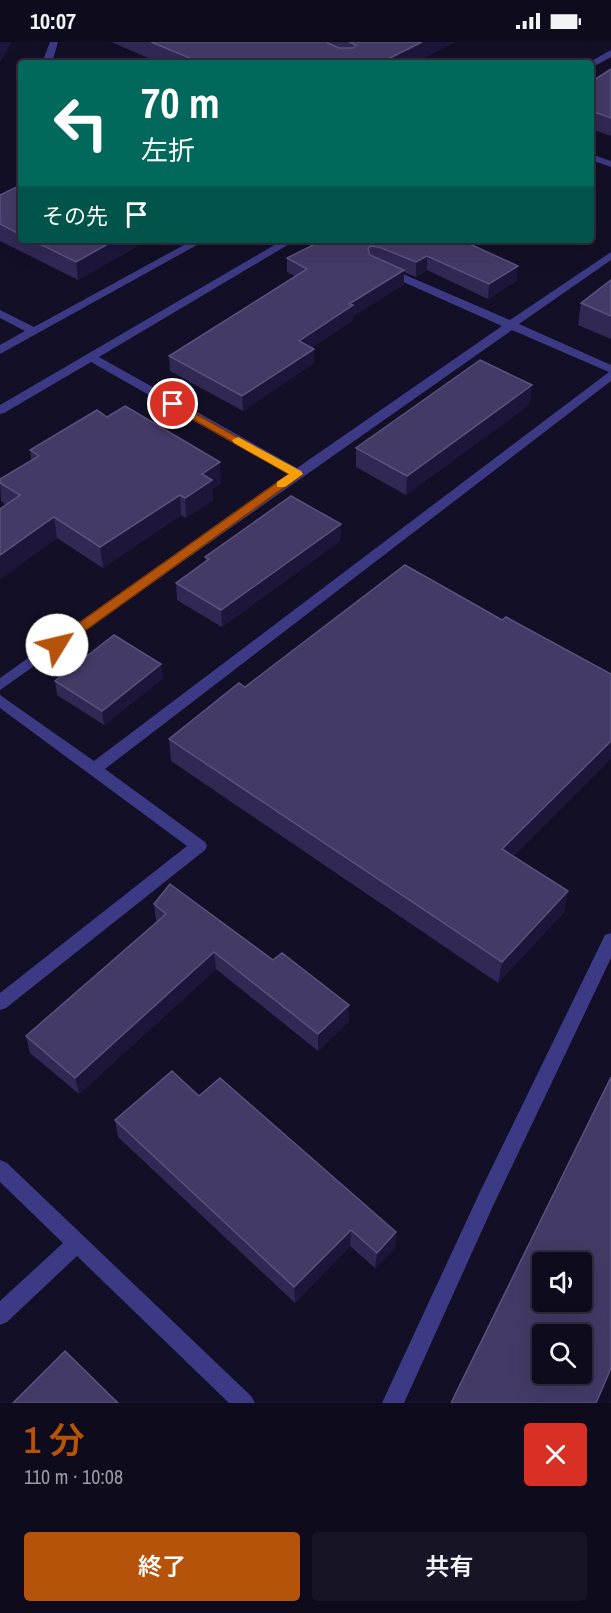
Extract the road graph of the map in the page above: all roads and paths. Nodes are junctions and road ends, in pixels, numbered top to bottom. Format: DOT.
graph roads {
  1 [pos="54,42"];
  2 [pos="611,53"];
  3 [pos="48,60"];
  4 [pos="594,63"];
  5 [pos="594,158"];
  6 [pos="611,164"];
  7 [pos="196,243"];
  8 [pos="286,243"];
  9 [pos="611,255"];
  10 [pos="374,265"];
  11 [pos="0,313"];
  12 [pos="511,325"];
  13 [pos="33,332"];
  14 [pos="0,350"];
  15 [pos="91,357"];
  16 [pos="611,369"];
  17 [pos="611,375"];
  18 [pos="0,410"];
  19 [pos="297,474"];
  20 [pos="0,685"];
  21 [pos="0,700"];
  22 [pos="95,770"];
  23 [pos="611,940"];
  24 [pos="0,1003"];
  25 [pos="0,1169"];
  26 [pos="77,1243"];
  27 [pos="0,1315"];
  28 [pos="244,1403"];
  29 [pos="393,1403"];
  1 -- 3 [label="lane"];
  2 -- 4 [label="lane"];
  5 -- 6 [label="lane"];
  7 -- 13 [label="lane"];
  8 -- 15 [label="lane"];
  9 -- 12 [label="lane"];
  10 -- 12 [label="lane"];
  11 -- 13 [label="lane"];
  12 -- 16 [label="lane"];
  12 -- 19 [label="lane"];
  13 -- 14 [label="lane"];
  15 -- 18 [label="lane"];
  15 -- 19 [label="lane"];
  17 -- 22 [label="lane"];
  19 -- 20 [label="lane"];
  21 -- 22 [label="lane"];
  22 -- 24 [label="lane"];
  23 -- 29 [label="lane"];
  25 -- 26 [label="lane"];
  26 -- 27 [label="lane"];
  26 -- 28 [label="lane"];
}
